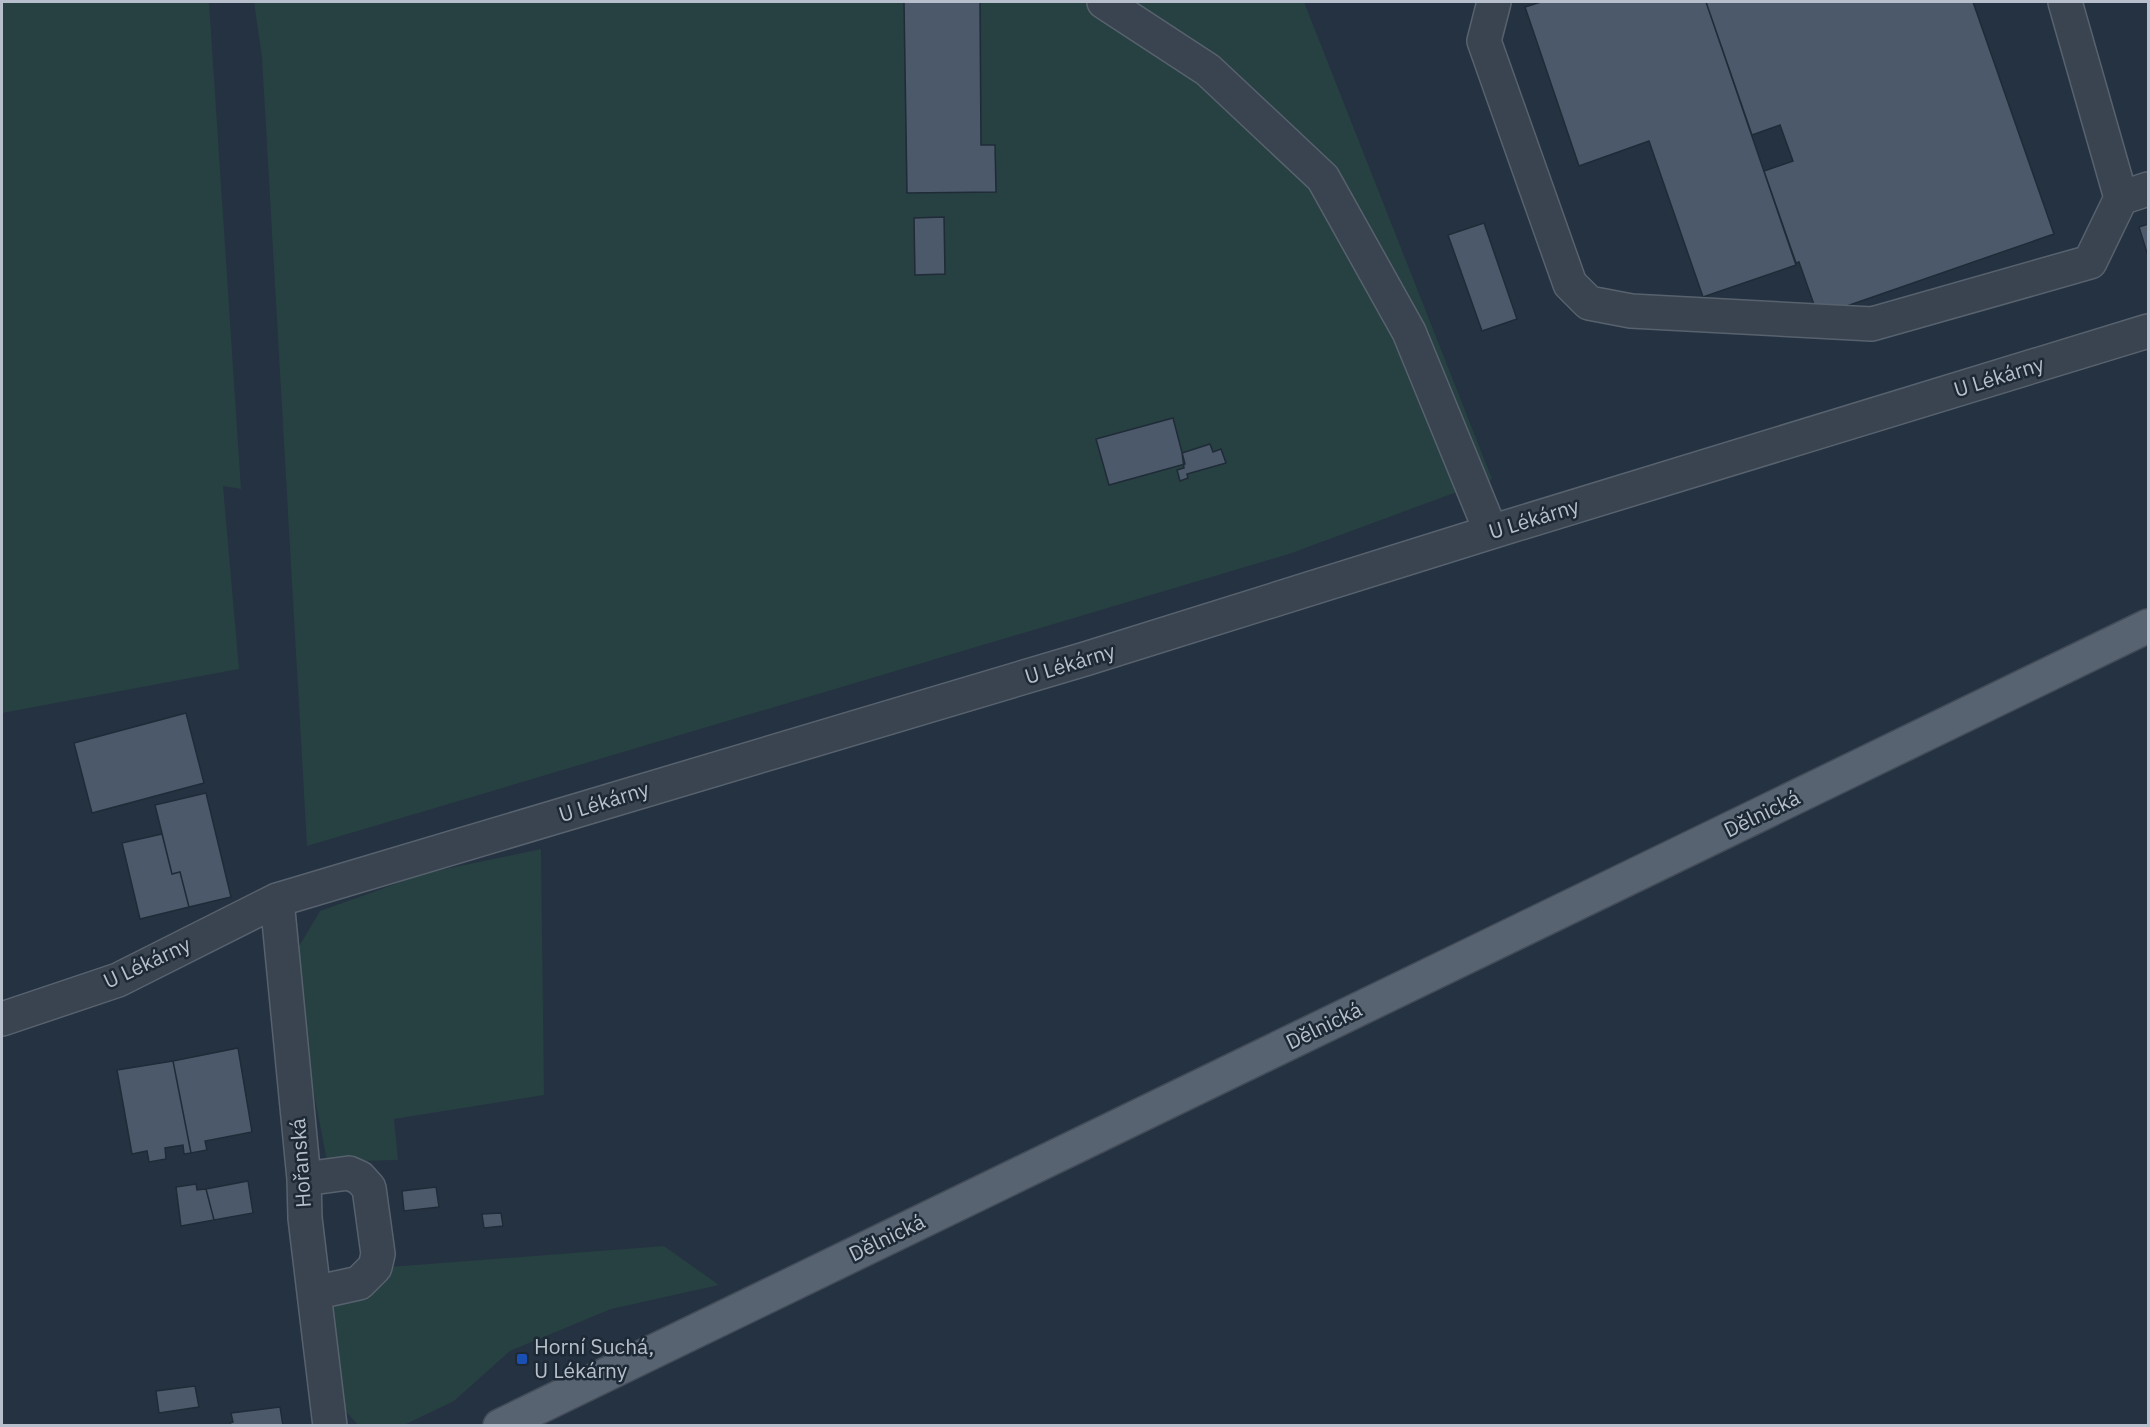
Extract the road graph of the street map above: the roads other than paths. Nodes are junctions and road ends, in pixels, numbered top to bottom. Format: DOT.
graph roads {
  1 [pos="1104,2"];
  2 [pos="1494,2"];
  3 [pos="2066,2"];
  4 [pos="2135,194"];
  5 [pos="2148,331"];
  6 [pos="1491,532"];
  7 [pos="2148,626"];
  8 [pos="277,900"];
  9 [pos="2,1019"];
  10 [pos="304,1179"];
  11 [pos="314,1293"];
  12 [pos="330,1425"];
  13 [pos="500,1425"];
  1 -- 6 [label="street"];
  2 -- 4 [label="street"];
  3 -- 4 [label="street"];
  5 -- 6 [label="street, U Lékárny"];
  6 -- 8 [label="street, U Lékárny"];
  7 -- 13 [label="main road, Dělnická"];
  8 -- 9 [label="street, U Lékárny"];
  8 -- 10 [label="street, Hořanská"];
  10 -- 11 [label="street, Hořanská"];
  10 -- 11 [label="street"];
  11 -- 12 [label="street, Hořanská"];
}
